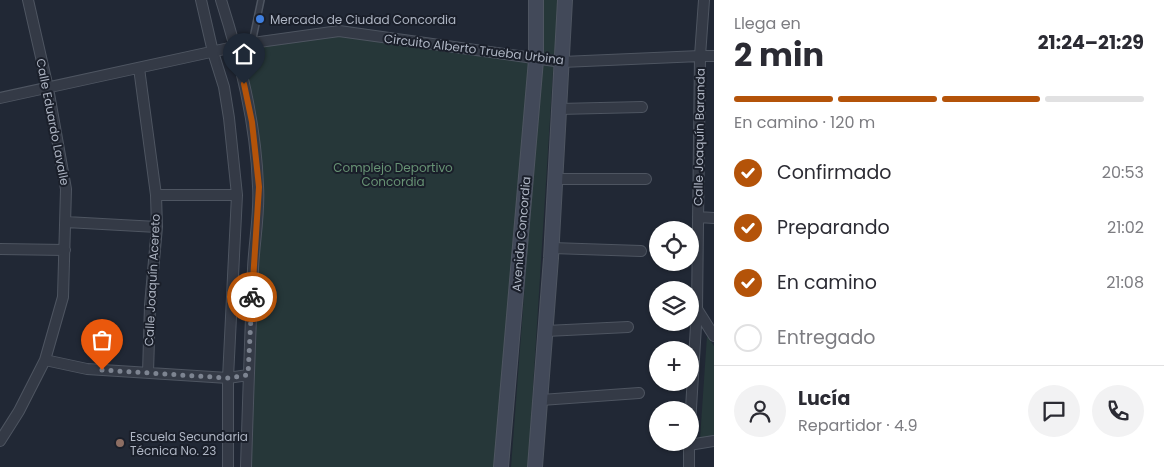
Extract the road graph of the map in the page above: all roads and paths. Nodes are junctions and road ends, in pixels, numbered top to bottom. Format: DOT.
graph roads {
  1 [pos="28,0"];
  2 [pos="201,0"];
  3 [pos="222,0"];
  4 [pos="261,0"];
  5 [pos="536,0"];
  6 [pos="565,0"];
  7 [pos="704,0"];
  8 [pos="252,44"];
  9 [pos="236,47"];
  10 [pos="213,52"];
  11 [pos="700,56"];
  12 [pos="714,56"];
  13 [pos="536,60"];
  14 [pos="562,62"];
  15 [pos="139,68"];
  16 [pos="48,88"];
  17 [pos="0,98"];
  18 [pos="642,107"];
  19 [pos="559,109"];
  20 [pos="556,179"];
  21 [pos="646,179"];
  22 [pos="156,195"];
  23 [pos="237,195"];
  24 [pos="698,217"];
  25 [pos="714,218"];
  26 [pos="66,222"];
  27 [pos="157,227"];
  28 [pos="552,248"];
  29 [pos="0,249"];
  30 [pos="65,250"];
  31 [pos="642,251"];
  32 [pos="697,281"];
  33 [pos="699,312"];
  34 [pos="628,327"];
  35 [pos="546,331"];
  36 [pos="696,331"];
  37 [pos="714,336"];
  38 [pos="45,360"];
  39 [pos="148,373"];
  40 [pos="248,375"];
  41 [pos="228,378"];
  42 [pos="640,393"];
  43 [pos="541,400"];
  44 [pos="691,401"];
  45 [pos="0,441"];
  46 [pos="714,441"];
  47 [pos="699,443"];
  48 [pos="689,451"];
  49 [pos="228,467"];
  50 [pos="246,467"];
  51 [pos="501,467"];
  52 [pos="535,467"];
  53 [pos="689,467"];
  1 -- 16 [label="street, Calle Eduardo Lavalle"];
  2 -- 10 [label="street"];
  3 -- 9 [label="street"];
  4 -- 8 [label="lane"];
  5 -- 13 [label="main road, Avenida Concordia"];
  6 -- 14 [label="main road"];
  7 -- 11 [label="street, Calle Joaquín Baranda"];
  8 -- 9 [label="street, Circuito Alberto Trueba Urbina"];
  8 -- 13 [label="street, Circuito Alberto Trueba Urbina"];
  9 -- 10 [label="street, Circuito Alberto Trueba Urbina"];
  9 -- 40 [label="street"];
  10 -- 15 [label="street, Circuito Alberto Trueba Urbina"];
  10 -- 23 [label="street"];
  11 -- 12 [label="street, Circuito Alberto Trueba Urbina"];
  11 -- 14 [label="street, Circuito Alberto Trueba Urbina"];
  11 -- 24 [label="street, Calle Joaquín Baranda"];
  13 -- 14 [label="street, Circuito Alberto Trueba Urbina"];
  13 -- 51 [label="main road, Avenida Concordia"];
  14 -- 19 [label="main road"];
  15 -- 16 [label="street, Circuito Alberto Trueba Urbina"];
  15 -- 22 [label="street, Calle Joaquín Acereto"];
  16 -- 17 [label="street, Circuito Alberto Trueba Urbina"];
  16 -- 26 [label="street, Calle Eduardo Lavalle"];
  18 -- 19 [label="street"];
  19 -- 20 [label="main road"];
  20 -- 21 [label="street"];
  20 -- 28 [label="main road"];
  22 -- 23 [label="street"];
  22 -- 27 [label="street, Calle Joaquín Acereto"];
  23 -- 41 [label="street"];
  24 -- 25 [label="street"];
  24 -- 32 [label="street, Calle Joaquín Baranda"];
  26 -- 27 [label="street"];
  26 -- 30 [label="street, Calle Eduardo Lavalle"];
  27 -- 39 [label="street, Calle Joaquín Acereto"];
  28 -- 31 [label="street"];
  28 -- 35 [label="main road"];
  29 -- 30 [label="street"];
  30 -- 38 [label="street, Calle Eduardo Lavalle"];
  33 -- 37 [label="street"];
  34 -- 35 [label="street"];
  35 -- 43 [label="main road"];
  36 -- 44 [label="street, Calle Joaquín Baranda"];
  38 -- 39 [label="street"];
  38 -- 45 [label="street, Calle Eduardo Lavalle"];
  39 -- 41 [label="street"];
  40 -- 41 [label="street"];
  40 -- 50 [label="street"];
  41 -- 49 [label="street"];
  42 -- 43 [label="street"];
  43 -- 52 [label="main road"];
  46 -- 47 [label="street"];
  48 -- 53 [label="street"];
}
